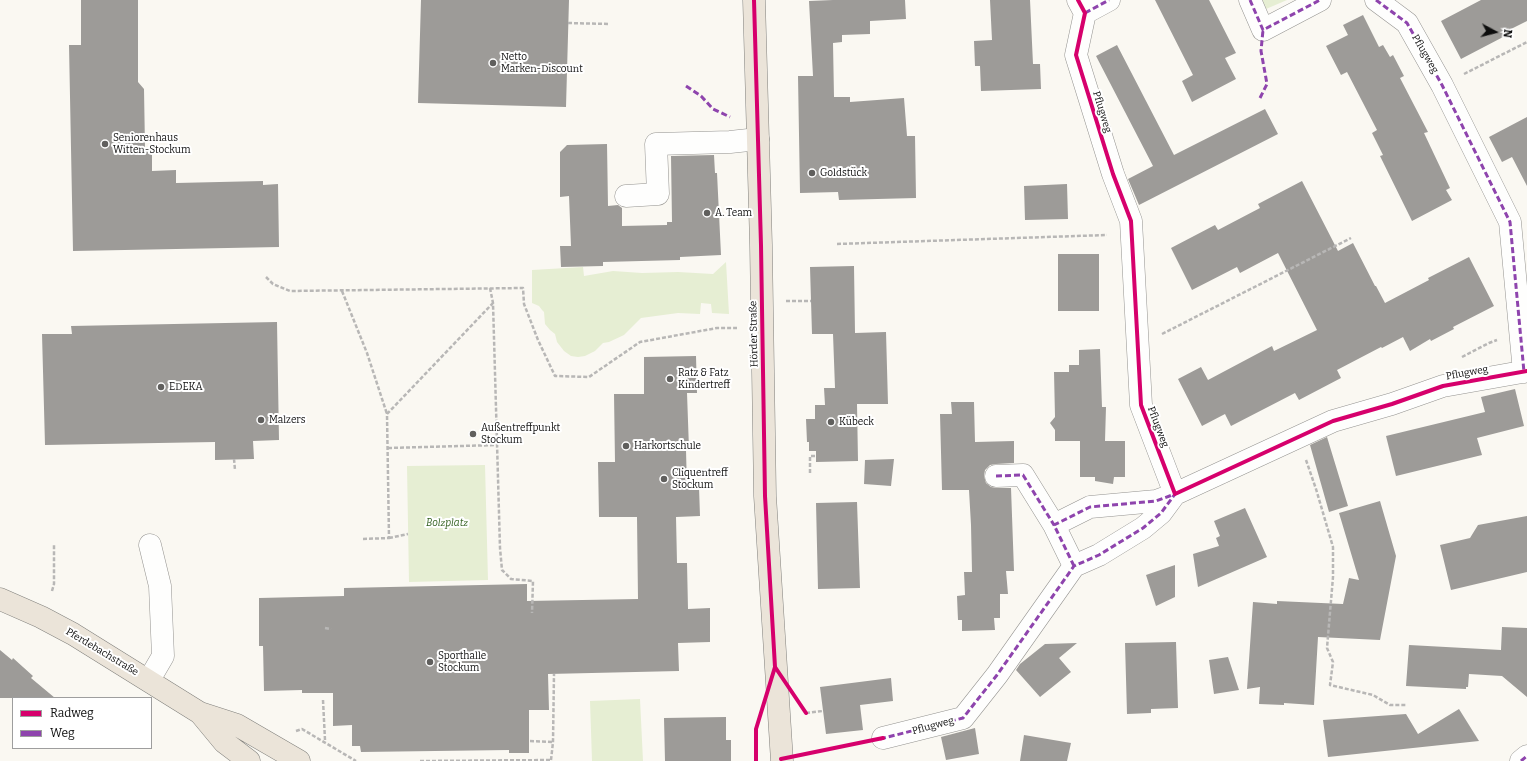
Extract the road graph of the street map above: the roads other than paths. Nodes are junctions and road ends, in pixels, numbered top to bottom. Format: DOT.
graph roads {
  1 [pos="754,0"];
  2 [pos="1109,0"];
  3 [pos="1250,0"];
  4 [pos="1320,0"];
  5 [pos="1376,0"];
  6 [pos="1081,7"];
  7 [pos="758,139"];
  8 [pos="626,196"];
  9 [pos="1526,371"];
  10 [pos="996,476"];
  11 [pos="1175,494"];
  12 [pos="1054,525"];
  13 [pos="150,545"];
  14 [pos="1074,566"];
  15 [pos="0,599"];
  16 [pos="149,680"];
  17 [pos="200,713"];
  18 [pos="883,738"];
  19 [pos="1527,756"];
  20 [pos="249,761"];
  21 [pos="299,761"];
  22 [pos="782,761"];
  23 [pos="1522,761"];
  1 -- 7 [label="main road, Hörder Straße"];
  2 -- 6 [label="street, Pflugweg"];
  3 -- 4 [label="street"];
  5 -- 9 [label="street, Pflugweg"];
  6 -- 11 [label="street, Pflugweg"];
  7 -- 8 [label="street"];
  7 -- 22 [label="main road, Hörder Straße"];
  9 -- 11 [label="street, Pflugweg"];
  10 -- 12 [label="street"];
  11 -- 12 [label="street, Pflugweg"];
  11 -- 14 [label="street, Pflugweg"];
  12 -- 14 [label="street"];
  13 -- 16 [label="street"];
  14 -- 18 [label="street, Pflugweg"];
  15 -- 16 [label="main road, Pferdebachstraße"];
  16 -- 17 [label="main road, Pferdebachstraße"];
  17 -- 20 [label="main road, Pferdebachstraße"];
  17 -- 21 [label="main road, Pferdebachstraße"];
  19 -- 23 [label="street"];
}
